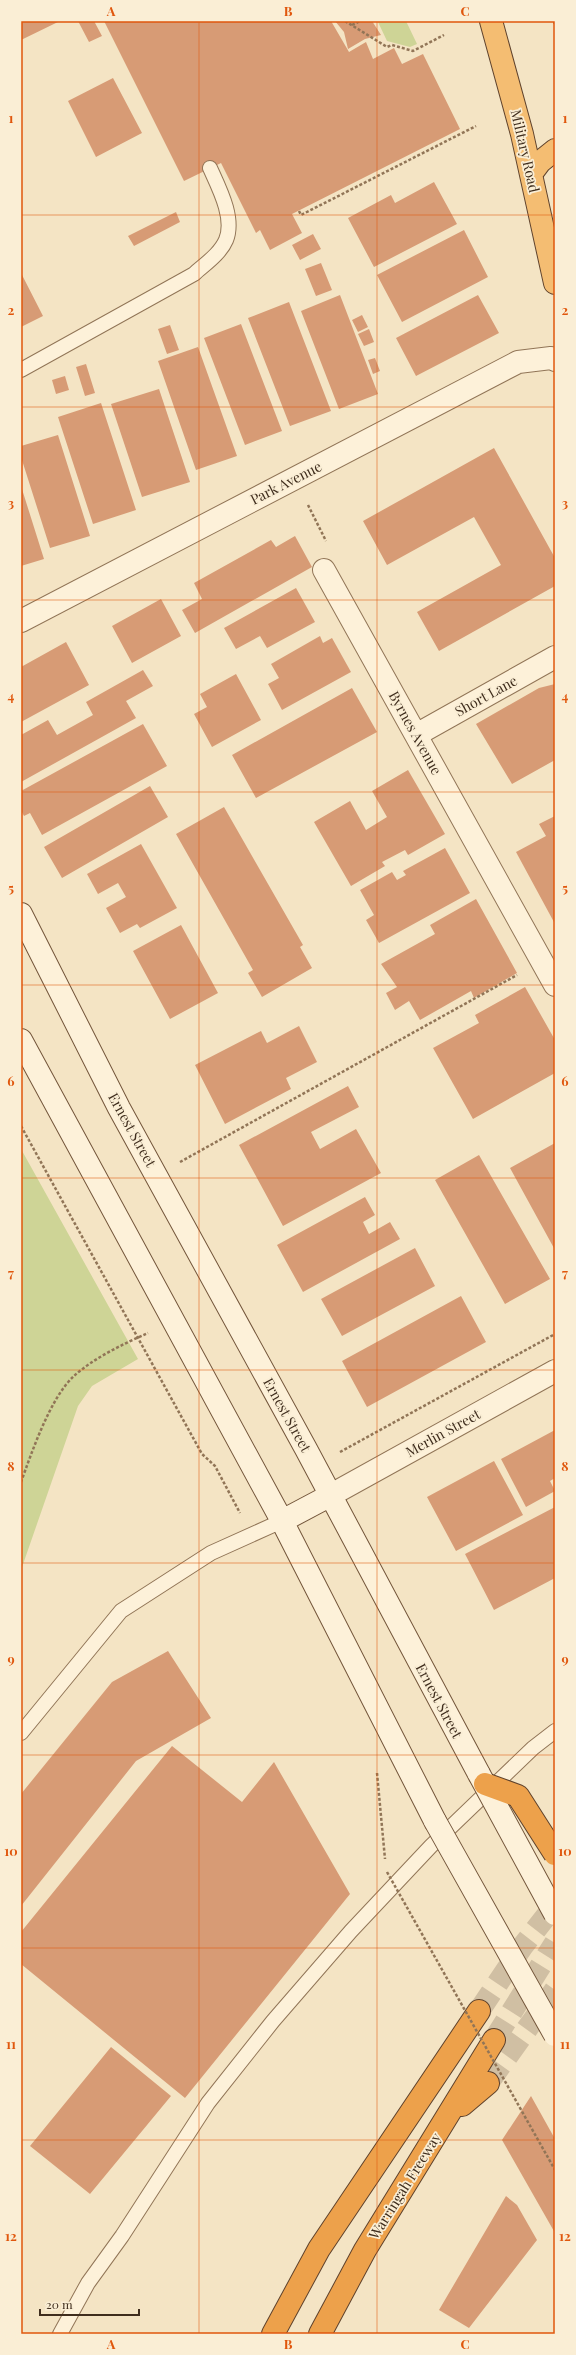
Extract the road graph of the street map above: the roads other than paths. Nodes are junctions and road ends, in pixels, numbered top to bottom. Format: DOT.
graph roads {
  1 [pos="492,21"];
  2 [pos="555,150"];
  3 [pos="210,168"];
  4 [pos="531,174"];
  5 [pos="555,283"];
  6 [pos="555,360"];
  7 [pos="21,370"];
  8 [pos="324,570"];
  9 [pos="21,621"];
  10 [pos="555,657"];
  11 [pos="416,735"];
  12 [pos="21,914"];
  13 [pos="21,948"];
  14 [pos="555,985"];
  15 [pos="21,1040"];
  16 [pos="96,1064"];
  17 [pos="555,1371"];
  18 [pos="331,1496"];
  19 [pos="282,1522"];
  20 [pos="555,1731"];
  21 [pos="21,1733"];
  22 [pos="482,1779"];
  23 [pos="555,1854"];
  24 [pos="555,1914"];
  25 [pos="479,2012"];
  26 [pos="555,2035"];
  27 [pos="494,2040"];
  28 [pos="488,2083"];
  29 [pos="446,2119"];
  30 [pos="60,2334"];
  31 [pos="273,2334"];
  32 [pos="320,2334"];
  1 -- 4 [label="highway, Military Road"];
  2 -- 4 [label="highway"];
  3 -- 7 [label="lane"];
  4 -- 5 [label="highway, Military Road"];
  6 -- 9 [label="main road, Park Avenue"];
  8 -- 11 [label="main road, Byrnes Avenue"];
  10 -- 11 [label="main road, Short Lane"];
  11 -- 14 [label="main road, Byrnes Avenue"];
  12 -- 16 [label="main road, Ernest Street"];
  13 -- 16 [label="main road"];
  15 -- 19 [label="main road"];
  16 -- 18 [label="main road, Ernest Street"];
  17 -- 18 [label="main road, Merlin Street"];
  18 -- 19 [label="main road, Merlin Street"];
  18 -- 22 [label="main road, Ernest Street"];
  19 -- 21 [label="lane"];
  19 -- 26 [label="main road, bridge"];
  20 -- 30 [label="lane"];
  22 -- 23 [label="highway, bridge"];
  22 -- 24 [label="main road, Ernest Street, bridge"];
  25 -- 31 [label="highway"];
  27 -- 29 [label="highway, Warringah Freeway"];
  28 -- 29 [label="highway"];
  29 -- 32 [label="highway, Warringah Freeway"];
}
